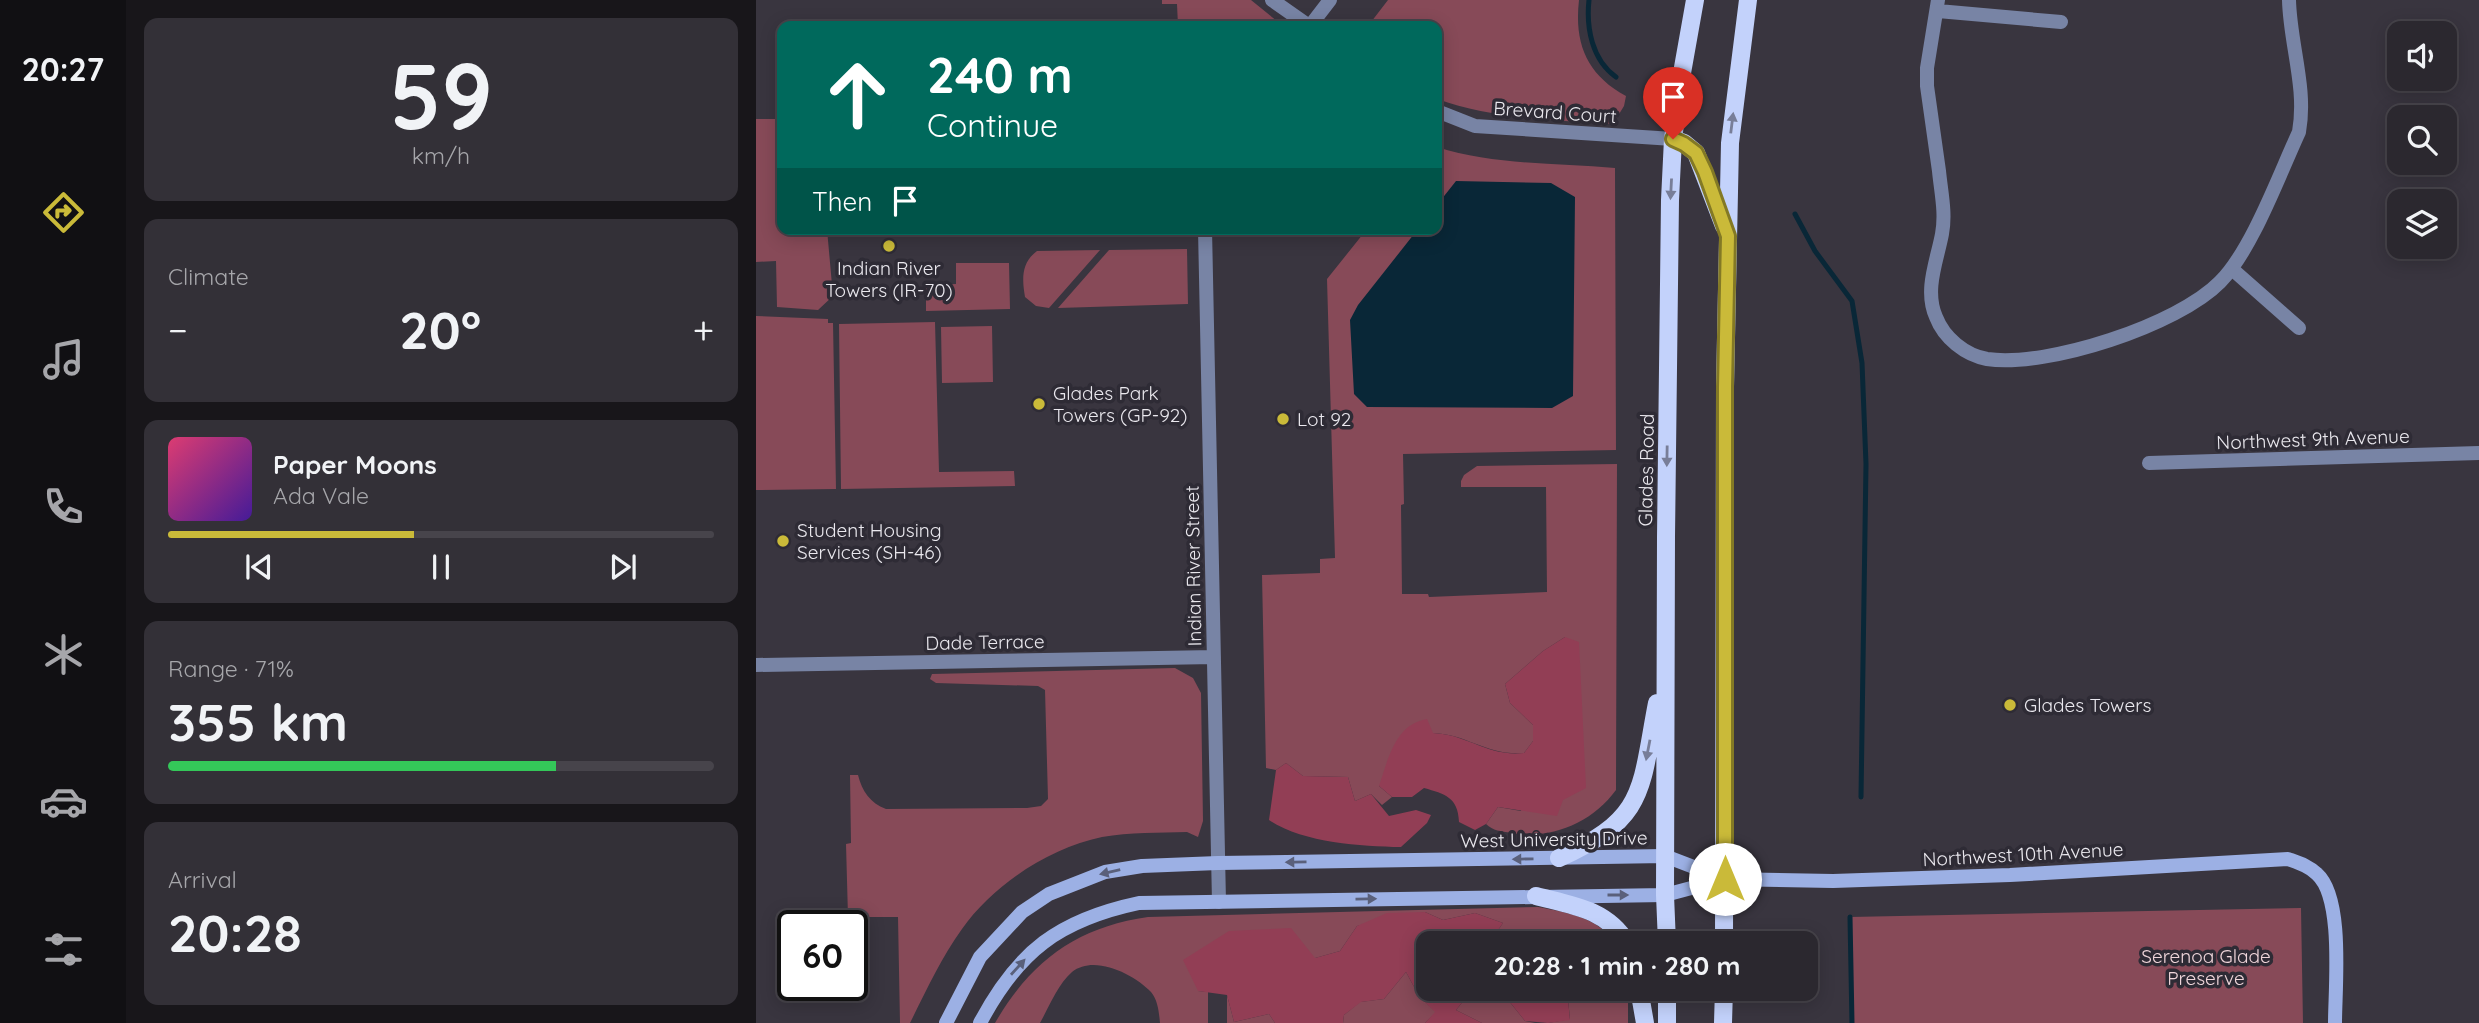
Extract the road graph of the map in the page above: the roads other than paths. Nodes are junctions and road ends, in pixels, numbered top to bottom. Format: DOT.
graph roads {
  1 [pos="1272,0"];
  2 [pos="1330,0"];
  3 [pos="1695,0"];
  4 [pos="1748,0"];
  5 [pos="2289,0"];
  6 [pos="1938,6"];
  7 [pos="1303,21"];
  8 [pos="1314,21"];
  9 [pos="2062,22"];
  10 [pos="1442,113"];
  11 [pos="1673,139"];
  12 [pos="1205,235"];
  13 [pos="1728,236"];
  14 [pos="2232,269"];
  15 [pos="2299,328"];
  16 [pos="2479,453"];
  17 [pos="2149,463"];
  18 [pos="1214,657"];
  19 [pos="1665,658"];
  20 [pos="756,665"];
  21 [pos="1665,856"];
  22 [pos="1559,858"];
  23 [pos="1218,863"];
  24 [pos="1725,879"];
  25 [pos="1665,895"];
  26 [pos="1536,896"];
  27 [pos="1219,902"];
  28 [pos="1618,931"];
  29 [pos="1666,931"];
  30 [pos="1724,931"];
  31 [pos="1641,1001"];
  32 [pos="1667,1001"];
  33 [pos="1724,1001"];
  34 [pos="946,1023"];
  35 [pos="980,1023"];
  36 [pos="1645,1023"];
  37 [pos="1667,1023"];
  38 [pos="1723,1023"];
  39 [pos="2334,1023"];
  1 -- 7 [label="street"];
  2 -- 8 [label="street"];
  3 -- 11 [label="main road, Glades Road"];
  13 -- 4 [label="main road, one-way"];
  5 -- 14 [label="street"];
  6 -- 9 [label="street"];
  6 -- 14 [label="street"];
  10 -- 11 [label="street, Brevard Court"];
  11 -- 13 [label="main road"];
  11 -- 19 [label="main road, Glades Road, one-way"];
  12 -- 18 [label="street, Indian River Street"];
  13 -- 24 [label="main road"];
  14 -- 15 [label="street"];
  16 -- 17 [label="street, Northwest 9th Avenue"];
  18 -- 20 [label="street, Dade Terrace"];
  18 -- 23 [label="street, Indian River Street"];
  19 -- 21 [label="main road, Glades Road"];
  19 -- 22 [label="main road, one-way"];
  21 -- 22 [label="street, West University Drive"];
  21 -- 24 [label="street, West University Drive"];
  21 -- 25 [label="main road, Glades Road"];
  22 -- 23 [label="street, West University Drive, one-way"];
  23 -- 27 [label="street, Indian River Street"];
  23 -- 34 [label="street, West University Drive, one-way"];
  24 -- 25 [label="street"];
  24 -- 30 [label="main road"];
  24 -- 39 [label="street, Northwest 10th Avenue"];
  26 -- 25 [label="street, one-way"];
  25 -- 29 [label="main road, Glades Road"];
  27 -- 26 [label="street, one-way"];
  26 -- 28 [label="main road"];
  35 -- 27 [label="street, one-way"];
  31 -- 36 [label="main road"];
  32 -- 37 [label="main road"];
  33 -- 38 [label="main road"];
}
